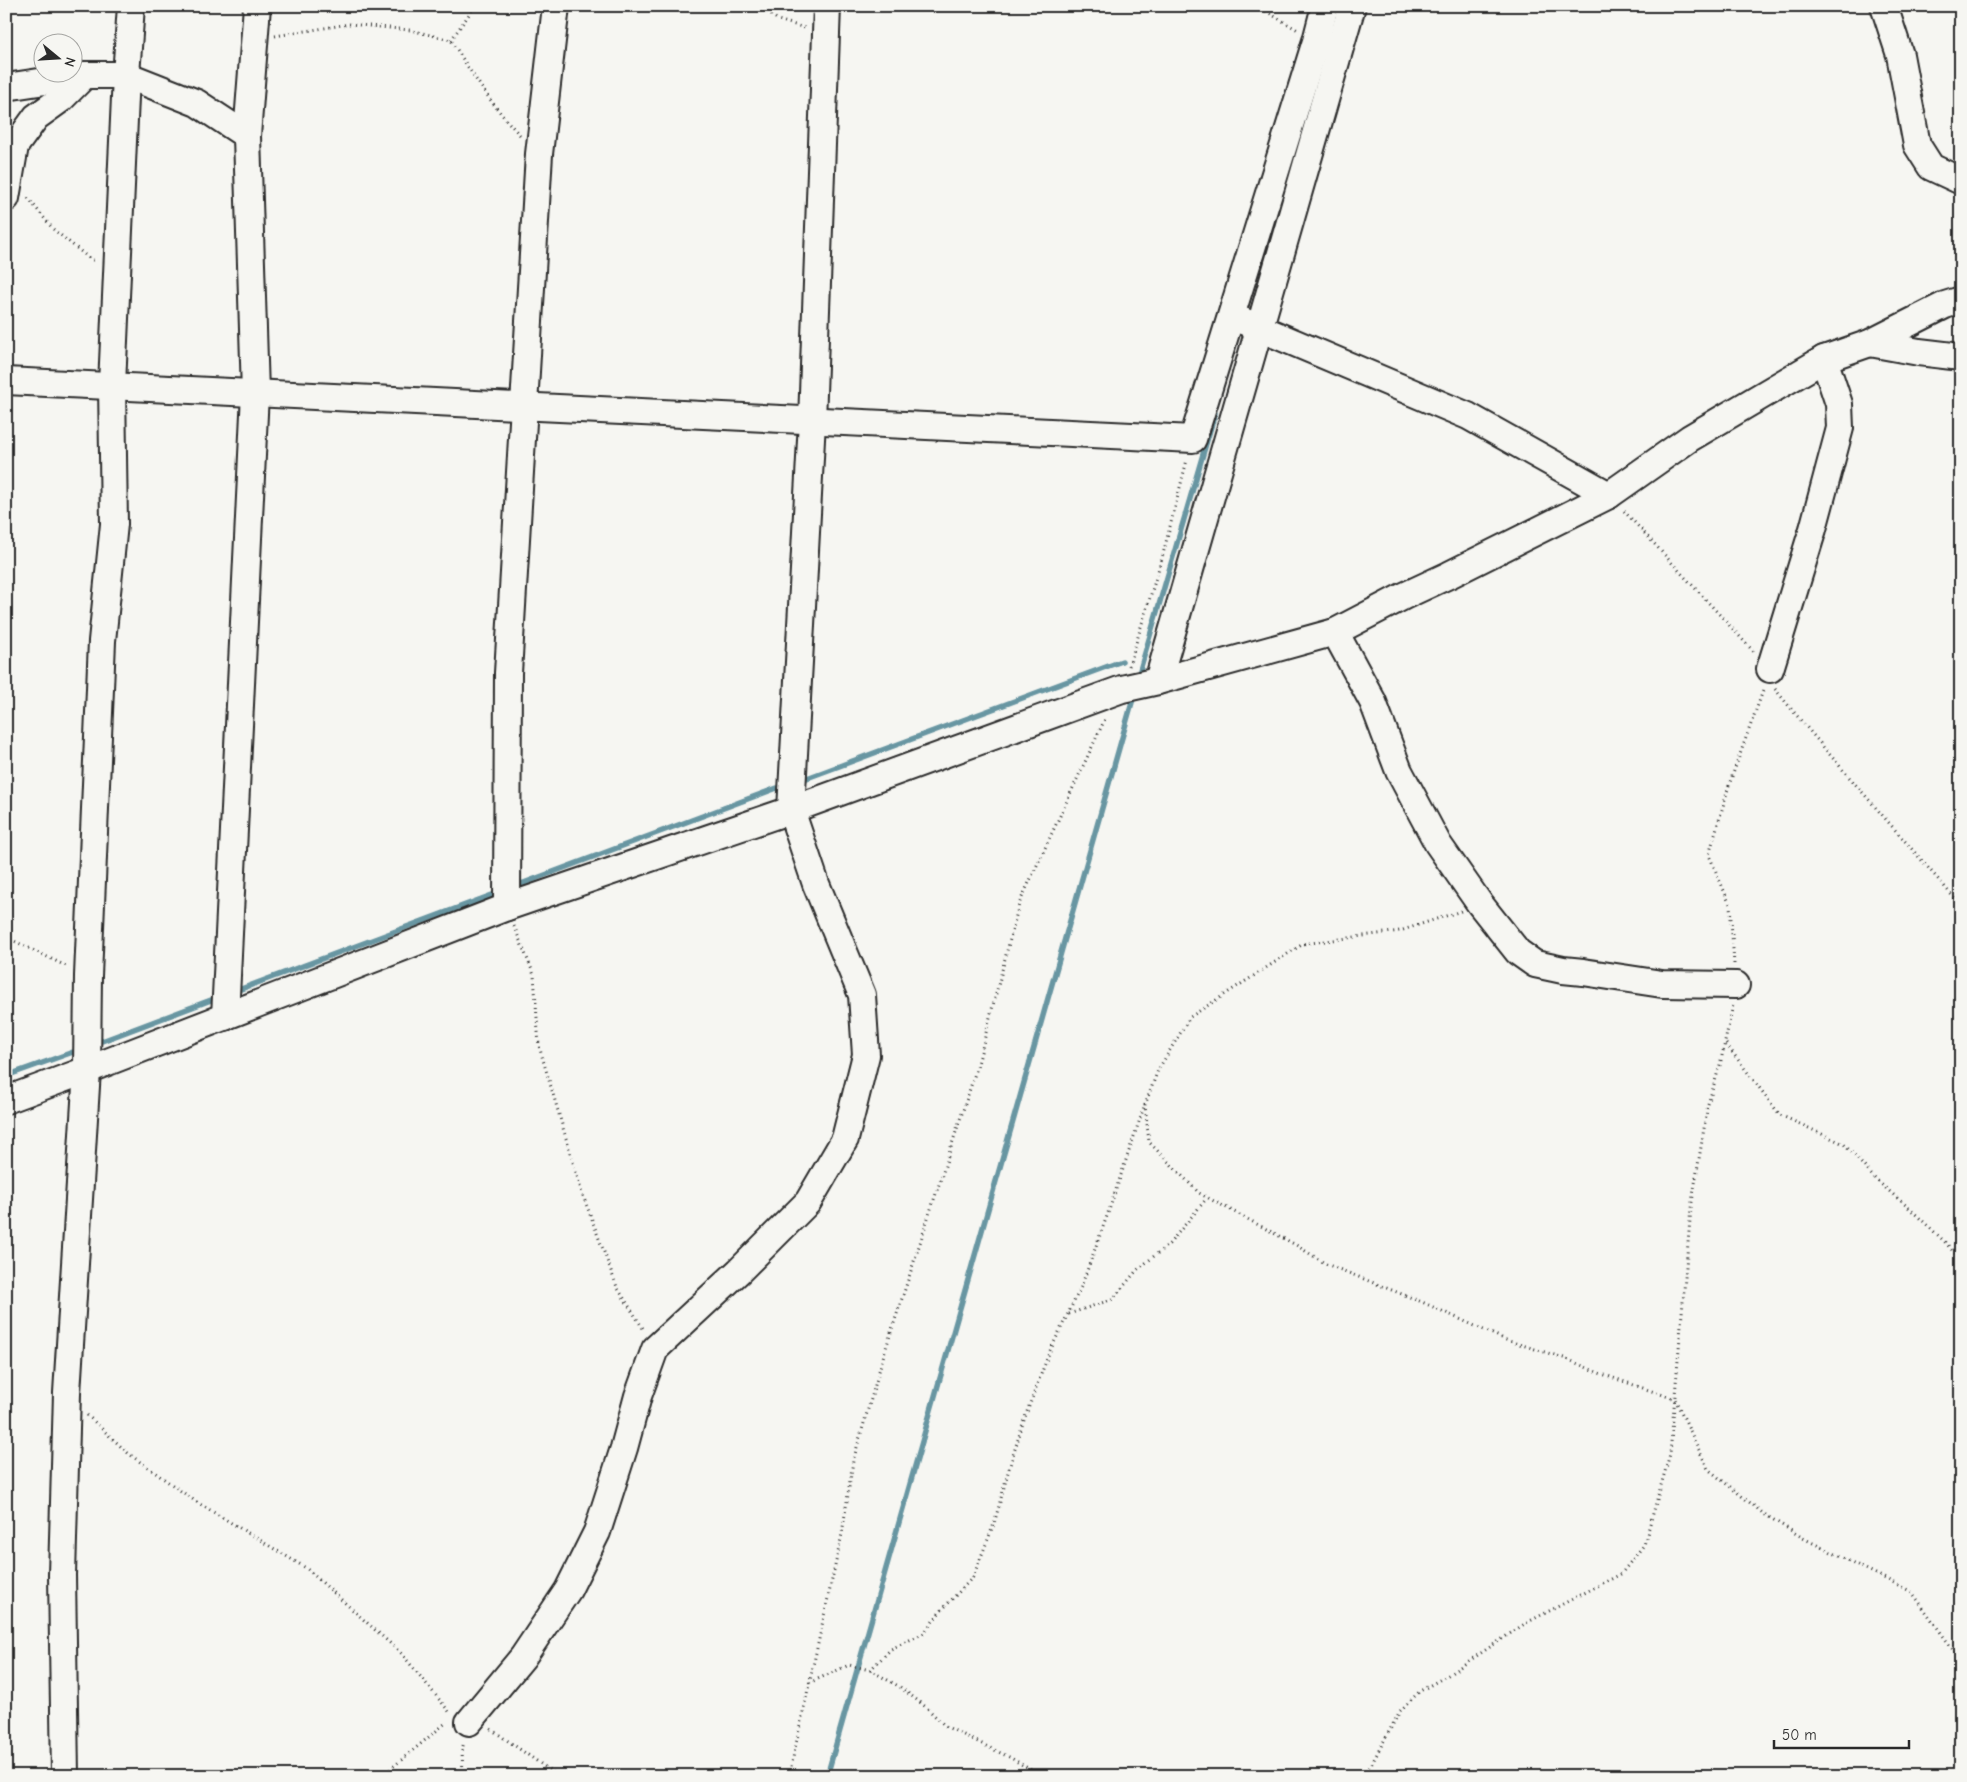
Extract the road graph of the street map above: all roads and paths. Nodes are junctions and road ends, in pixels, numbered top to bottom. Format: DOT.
graph roads {
  1 [pos="131,6"];
  2 [pos="257,6"];
  3 [pos="475,6"];
  4 [pos="556,6"];
  5 [pos="759,6"];
  6 [pos="827,6"];
  7 [pos="1257,6"];
  8 [pos="1325,6"];
  9 [pos="1352,6"];
  10 [pos="1884,6"];
  11 [pos="255,39"];
  12 [pos="451,40"];
  13 [pos="1316,40"];
  14 [pos="826,44"];
  15 [pos="85,75"];
  16 [pos="126,75"];
  17 [pos="6,87"];
  18 [pos="247,136"];
  19 [pos="539,154"];
  20 [pos="1961,182"];
  21 [pos="8,187"];
  22 [pos="117,267"];
  23 [pos="1961,300"];
  24 [pos="1230,316"];
  25 [pos="1260,327"];
  26 [pos="1870,343"];
  27 [pos="1961,357"];
  28 [pos="1824,359"];
  29 [pos="6,380"];
  30 [pos="112,385"];
  31 [pos="256,393"];
  32 [pos="524,406"];
  33 [pos="812,421"];
  34 [pos="1192,439"];
  35 [pos="1609,494"];
  36 [pos="1335,632"];
  37 [pos="1768,674"];
  38 [pos="1126,677"];
  39 [pos="1158,681"];
  40 [pos="791,810"];
  41 [pos="1480,904"];
  42 [pos="1961,906"];
  43 [pos="507,907"];
  44 [pos="6,937"];
  45 [pos="88,976"];
  46 [pos="1736,985"];
  47 [pos="225,1017"];
  48 [pos="1725,1043"];
  49 [pos="87,1070"];
  50 [pos="6,1100"];
  51 [pos="1145,1105"];
  52 [pos="1207,1198"];
  53 [pos="1961,1260"];
  54 [pos="1068,1314"];
  55 [pos="655,1349"];
  56 [pos="67,1393"];
  57 [pos="1675,1399"];
  58 [pos="1961,1661"];
  59 [pos="870,1670"];
  60 [pos="809,1683"];
  61 [pos="469,1722"];
  62 [pos="65,1776"];
  63 [pos="382,1776"];
  64 [pos="463,1776"];
  65 [pos="558,1776"];
  66 [pos="789,1776"];
  67 [pos="1041,1776"];
  68 [pos="1363,1776"];
  1 -- 16 [label="street"];
  2 -- 11 [label="street"];
  3 -- 12 [label="path"];
  4 -- 19 [label="street"];
  5 -- 14 [label="path"];
  6 -- 14 [label="street"];
  7 -- 13 [label="path"];
  8 -- 13 [label="street"];
  9 -- 25 [label="street"];
  10 -- 20 [label="street"];
  11 -- 12 [label="path"];
  11 -- 18 [label="street"];
  12 -- 19 [label="path"];
  13 -- 24 [label="street"];
  14 -- 33 [label="street"];
  15 -- 16 [label="street"];
  15 -- 17 [label="street"];
  15 -- 21 [label="street"];
  16 -- 18 [label="street"];
  16 -- 22 [label="street"];
  18 -- 31 [label="street"];
  19 -- 32 [label="street"];
  21 -- 22 [label="path"];
  22 -- 30 [label="street"];
  23 -- 26 [label="street"];
  24 -- 25 [label="street"];
  24 -- 34 [label="street"];
  25 -- 35 [label="street"];
  25 -- 39 [label="street"];
  26 -- 27 [label="street"];
  26 -- 28 [label="street"];
  28 -- 35 [label="street"];
  28 -- 37 [label="street"];
  29 -- 30 [label="street"];
  30 -- 31 [label="street"];
  30 -- 45 [label="street"];
  31 -- 32 [label="street"];
  31 -- 47 [label="street"];
  32 -- 33 [label="street"];
  32 -- 43 [label="street"];
  33 -- 34 [label="street"];
  33 -- 40 [label="street"];
  34 -- 38 [label="path"];
  35 -- 36 [label="street"];
  35 -- 37 [label="path"];
  36 -- 39 [label="street"];
  36 -- 41 [label="street"];
  37 -- 42 [label="path"];
  37 -- 46 [label="path"];
  38 -- 39 [label="street"];
  38 -- 40 [label="street"];
  38 -- 60 [label="path"];
  40 -- 43 [label="street"];
  40 -- 55 [label="street"];
  41 -- 46 [label="street"];
  41 -- 51 [label="path"];
  43 -- 47 [label="street"];
  43 -- 55 [label="path"];
  44 -- 45 [label="path"];
  45 -- 49 [label="street"];
  46 -- 48 [label="path"];
  47 -- 49 [label="street"];
  48 -- 53 [label="path"];
  48 -- 57 [label="path"];
  49 -- 50 [label="street"];
  49 -- 56 [label="street"];
  51 -- 52 [label="path"];
  51 -- 54 [label="path"];
  52 -- 54 [label="path"];
  52 -- 57 [label="path"];
  54 -- 59 [label="path"];
  55 -- 61 [label="street"];
  56 -- 62 [label="street"];
  56 -- 63 [label="path"];
  57 -- 58 [label="path"];
  57 -- 68 [label="path"];
  59 -- 60 [label="path"];
  59 -- 67 [label="path"];
  60 -- 66 [label="path"];
  61 -- 64 [label="path"];
  61 -- 65 [label="path"];
}
